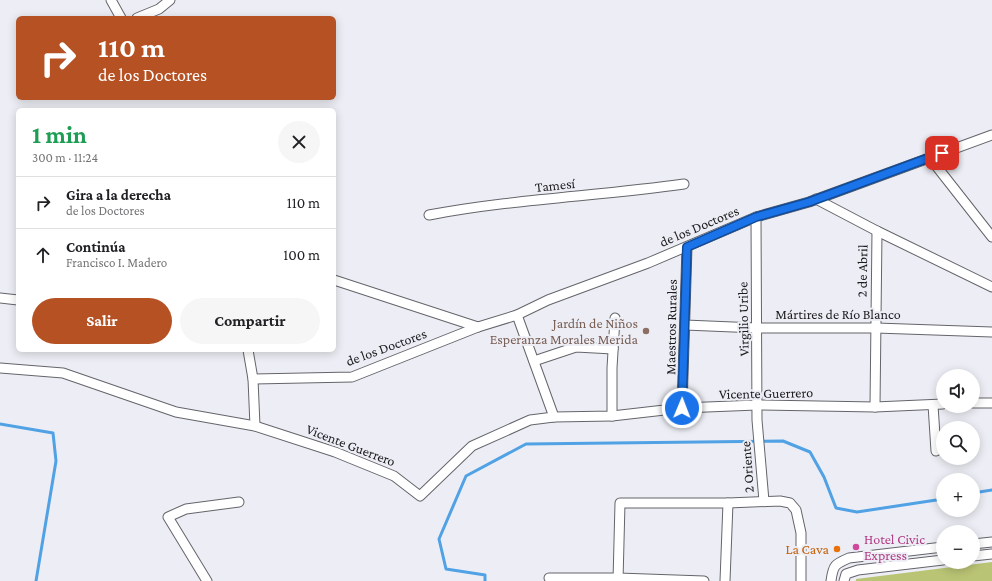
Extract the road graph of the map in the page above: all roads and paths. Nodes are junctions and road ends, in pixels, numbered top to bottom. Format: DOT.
graph roads {
  1 [pos="111,0"];
  2 [pos="170,0"];
  3 [pos="120,16"];
  4 [pos="142,16"];
  5 [pos="992,135"];
  6 [pos="930,158"];
  7 [pos="684,184"];
  8 [pos="816,199"];
  9 [pos="429,215"];
  10 [pos="756,217"];
  11 [pos="877,231"];
  12 [pos="992,237"];
  13 [pos="687,247"];
  14 [pos="336,281"];
  15 [pos="992,287"];
  16 [pos="0,298"];
  17 [pos="16,300"];
  18 [pos="517,315"];
  19 [pos="615,318"];
  20 [pos="685,325"];
  21 [pos="478,327"];
  22 [pos="757,328"];
  23 [pos="876,328"];
  24 [pos="992,332"];
  25 [pos="613,349"];
  26 [pos="248,352"];
  27 [pos="534,361"];
  28 [pos="0,368"];
  29 [pos="253,379"];
  30 [pos="980,403"];
  31 [pos="992,403"];
  32 [pos="757,405"];
  33 [pos="933,405"];
  34 [pos="936,405"];
  35 [pos="874,407"];
  36 [pos="682,408"];
  37 [pos="612,416"];
  38 [pos="554,417"];
  39 [pos="757,420"];
  40 [pos="255,426"];
  41 [pos="936,451"];
  42 [pos="764,501"];
  43 [pos="239,502"];
  44 [pos="728,503"];
  45 [pos="992,542"];
  46 [pos="980,543"];
  47 [pos="936,549"];
  48 [pos="921,550"];
  49 [pos="992,554"];
  50 [pos="980,555"];
  51 [pos="936,561"];
  52 [pos="923,562"];
  53 [pos="549,578"];
  54 [pos="845,578"];
  55 [pos="618,580"];
  56 [pos="207,581"];
  57 [pos="704,581"];
  58 [pos="725,581"];
  59 [pos="801,581"];
  60 [pos="831,581"];
  1 -- 3 [label="street"];
  2 -- 4 [label="street"];
  5 -- 6 [label="street, de los Doctores"];
  6 -- 8 [label="street, de los Doctores"];
  6 -- 12 [label="street"];
  7 -- 9 [label="street, Tamesí"];
  8 -- 10 [label="street, de los Doctores"];
  8 -- 11 [label="street"];
  10 -- 13 [label="street, de los Doctores"];
  10 -- 22 [label="street, Virgilio Uribe"];
  11 -- 15 [label="street"];
  11 -- 23 [label="street, 2 de Abril"];
  13 -- 18 [label="street, de los Doctores"];
  13 -- 20 [label="street, Maestros Rurales"];
  14 -- 21 [label="street, de los Doctores"];
  16 -- 17 [label="street"];
  18 -- 21 [label="street, de los Doctores"];
  18 -- 27 [label="street"];
  19 -- 25 [label="street"];
  20 -- 22 [label="street, Mártires de Río Blanco"];
  20 -- 36 [label="street, Maestros Rurales"];
  21 -- 29 [label="street, de los Doctores"];
  22 -- 23 [label="street, Mártires de Río Blanco"];
  22 -- 32 [label="street, Virgilio Uribe"];
  23 -- 24 [label="street, Mártires de Río Blanco"];
  23 -- 35 [label="street, 2 de Abril"];
  25 -- 27 [label="street"];
  25 -- 37 [label="street"];
  26 -- 29 [label="street"];
  27 -- 38 [label="street"];
  28 -- 40 [label="street, Vicente Guerrero"];
  29 -- 40 [label="street"];
  30 -- 31 [label="street"];
  32 -- 35 [label="street, Vicente Guerrero"];
  32 -- 36 [label="street, Vicente Guerrero"];
  32 -- 39 [label="street, Virgilio Uribe"];
  33 -- 34 [label="street, Vicente Guerrero"];
  33 -- 35 [label="street, Vicente Guerrero"];
  33 -- 41 [label="street"];
  36 -- 37 [label="street, Vicente Guerrero"];
  37 -- 38 [label="street, Vicente Guerrero"];
  38 -- 40 [label="street, Vicente Guerrero"];
  39 -- 42 [label="street, 2 Oriente"];
  42 -- 44 [label="street"];
  42 -- 59 [label="street, 2 Oriente"];
  43 -- 56 [label="street"];
  44 -- 55 [label="street"];
  44 -- 58 [label="street"];
  45 -- 46 [label="street"];
  47 -- 48 [label="street"];
  48 -- 52 [label="street"];
  48 -- 60 [label="street"];
  49 -- 50 [label="street"];
  51 -- 52 [label="street"];
  52 -- 54 [label="street"];
  53 -- 55 [label="street"];
  55 -- 57 [label="street"];
}
